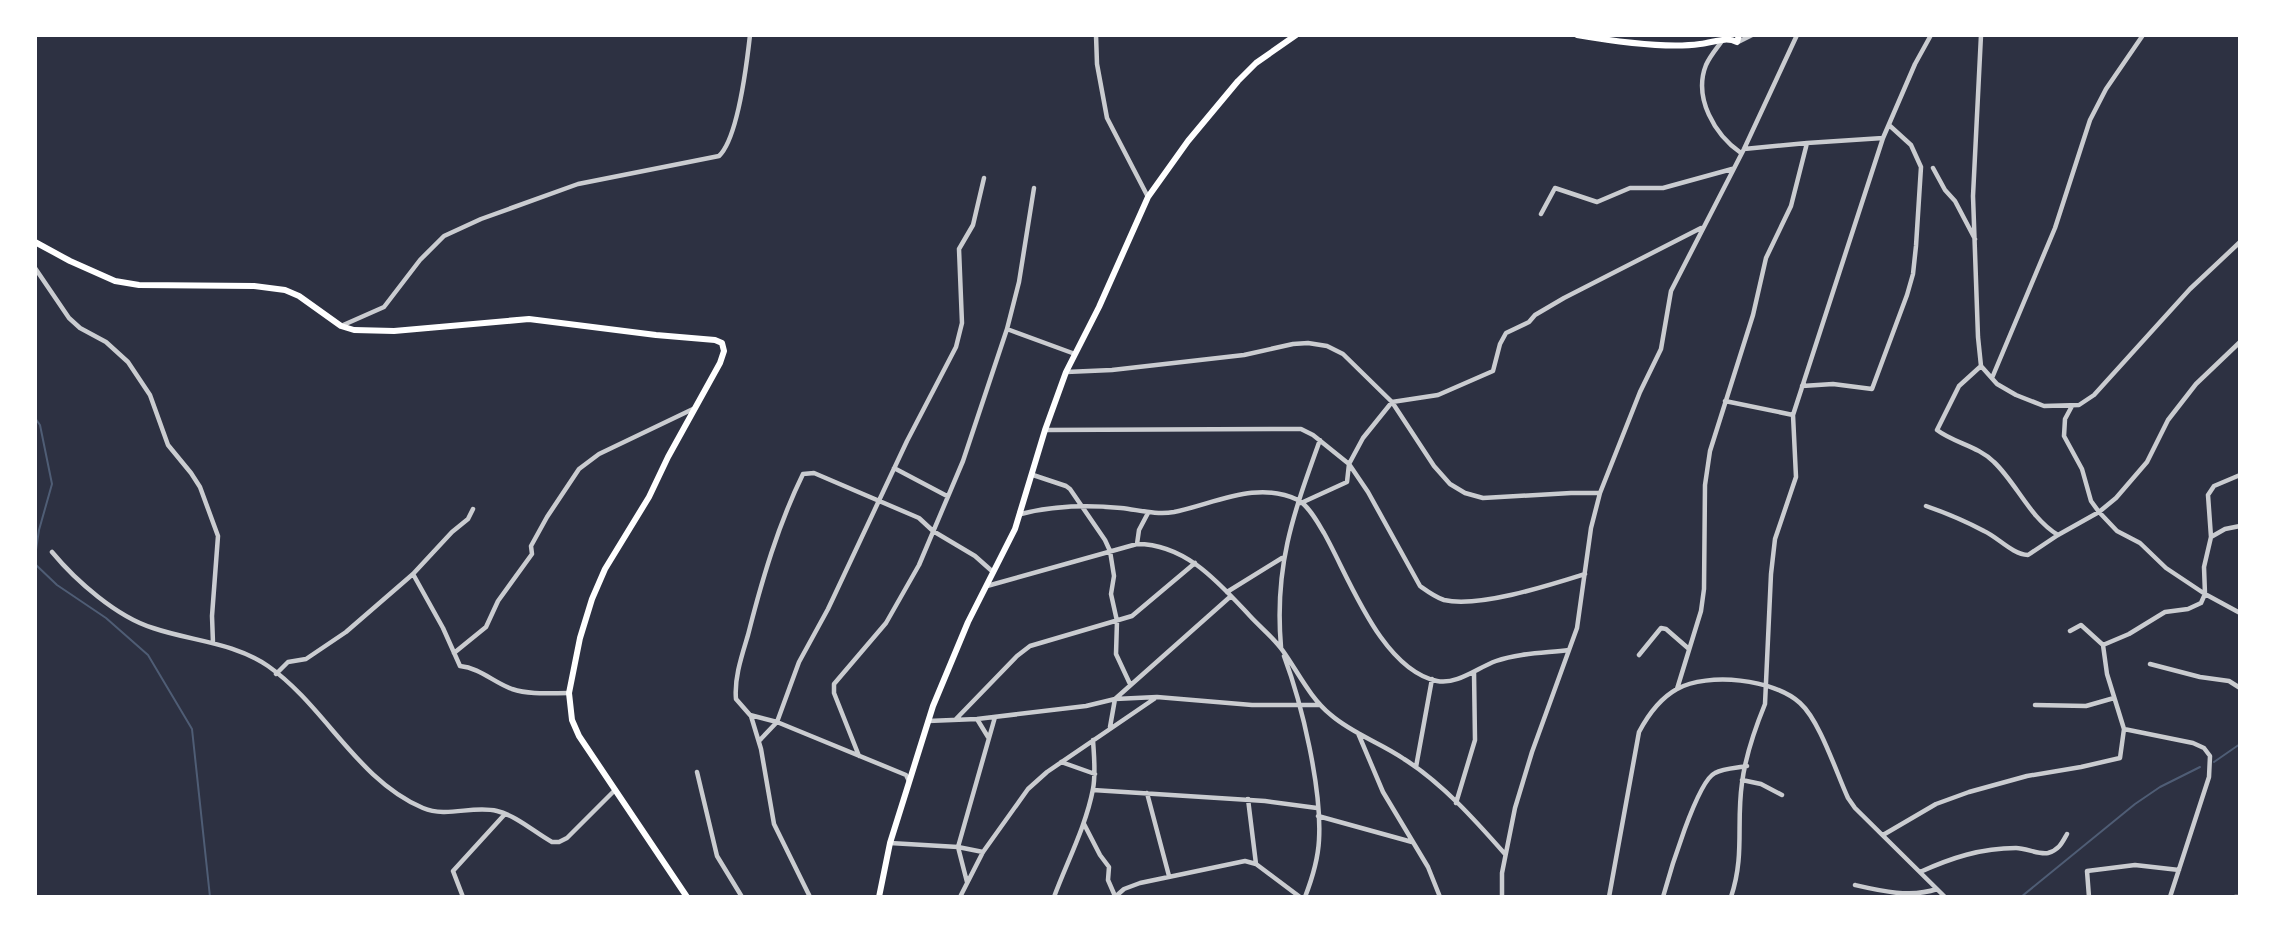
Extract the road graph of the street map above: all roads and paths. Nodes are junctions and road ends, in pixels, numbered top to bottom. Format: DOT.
graph roads {
  1 [pos="750,35"];
  2 [pos="1096,35"];
  3 [pos="1296,35"];
  4 [pos="1577,35"];
  5 [pos="1752,35"];
  6 [pos="1797,35"];
  7 [pos="1931,35"];
  8 [pos="1981,35"];
  9 [pos="2143,35"];
  10 [pos="1622,38"];
  11 [pos="1738,39"];
  12 [pos="1723,40"];
  13 [pos="1889,125"];
  14 [pos="1884,138"];
  15 [pos="1807,143"];
  16 [pos="1742,151"];
  17 [pos="1933,168"];
  18 [pos="1733,169"];
  19 [pos="984,178"];
  20 [pos="1034,188"];
  21 [pos="1148,197"];
  22 [pos="1541,214"];
  23 [pos="1702,228"];
  24 [pos="1976,240"];
  25 [pos="35,242"];
  26 [pos="2240,242"];
  27 [pos="35,268"];
  28 [pos="341,326"];
  29 [pos="1007,330"];
  30 [pos="2240,342"];
  31 [pos="1075,354"];
  32 [pos="1981,366"];
  33 [pos="1066,372"];
  34 [pos="1992,379"];
  35 [pos="1802,386"];
  36 [pos="1725,401"];
  37 [pos="1392,402"];
  38 [pos="2072,406"];
  39 [pos="694,409"];
  40 [pos="1793,415"];
  41 [pos="1045,429"];
  42 [pos="1320,440"];
  43 [pos="1349,464"];
  44 [pos="894,468"];
  45 [pos="1033,475"];
  46 [pos="2240,475"];
  47 [pos="1600,493"];
  48 [pos="947,496"];
  49 [pos="878,502"];
  50 [pos="1300,502"];
  51 [pos="1926,506"];
  52 [pos="1083,508"];
  53 [pos="474,509"];
  54 [pos="1149,512"];
  55 [pos="2099,512"];
  56 [pos="1021,514"];
  57 [pos="2240,526"];
  58 [pos="933,531"];
  59 [pos="2058,535"];
  60 [pos="2211,537"];
  61 [pos="1137,544"];
  62 [pos="1110,551"];
  63 [pos="52,552"];
  64 [pos="1283,558"];
  65 [pos="1195,563"];
  66 [pos="993,573"];
  67 [pos="413,574"];
  68 [pos="1585,574"];
  69 [pos="986,586"];
  70 [pos="1229,594"];
  71 [pos="2205,594"];
  72 [pos="2240,613"];
  73 [pos="1117,621"];
  74 [pos="2070,631"];
  75 [pos="213,643"];
  76 [pos="2103,645"];
  77 [pos="1281,648"];
  78 [pos="1689,649"];
  79 [pos="1569,650"];
  80 [pos="454,653"];
  81 [pos="1639,655"];
  82 [pos="2150,664"];
  83 [pos="1474,672"];
  84 [pos="276,674"];
  85 [pos="1432,679"];
  86 [pos="1130,684"];
  87 [pos="1765,685"];
  88 [pos="2240,688"];
  89 [pos="1677,689"];
  90 [pos="569,693"];
  91 [pos="1157,697"];
  92 [pos="2114,698"];
  93 [pos="1115,699"];
  94 [pos="1320,705"];
  95 [pos="2035,705"];
  96 [pos="1299,706"];
  97 [pos="750,715"];
  98 [pos="995,717"];
  99 [pos="977,719"];
  100 [pos="955,720"];
  101 [pos="928,721"];
  102 [pos="777,722"];
  103 [pos="1110,728"];
  104 [pos="2124,729"];
  105 [pos="1358,733"];
  106 [pos="988,738"];
  107 [pos="1093,740"];
  108 [pos="759,741"];
  109 [pos="859,756"];
  110 [pos="1061,762"];
  111 [pos="1416,766"];
  112 [pos="1747,766"];
  113 [pos="697,772"];
  114 [pos="1095,774"];
  115 [pos="1742,780"];
  116 [pos="909,782"];
  117 [pos="615,790"];
  118 [pos="1093,790"];
  119 [pos="1147,793"];
  120 [pos="1782,795"];
  121 [pos="1248,799"];
  122 [pos="1456,803"];
  123 [pos="1317,808"];
  124 [pos="505,814"];
  125 [pos="1318,816"];
  126 [pos="1083,823"];
  127 [pos="2067,834"];
  128 [pos="1884,835"];
  129 [pos="1413,842"];
  130 [pos="891,843"];
  131 [pos="958,847"];
  132 [pos="983,852"];
  133 [pos="1505,854"];
  134 [pos="1256,864"];
  135 [pos="2179,870"];
  136 [pos="1920,872"];
  137 [pos="1169,876"];
  138 [pos="968,883"];
  139 [pos="1855,884"];
  140 [pos="1937,889"];
  141 [pos="463,897"];
  142 [pos="687,897"];
  143 [pos="742,897"];
  144 [pos="810,897"];
  145 [pos="879,897"];
  146 [pos="962,897"];
  147 [pos="1054,897"];
  148 [pos="1115,897"];
  149 [pos="1303,897"];
  150 [pos="1440,897"];
  151 [pos="1502,897"];
  152 [pos="1609,897"];
  153 [pos="1663,897"];
  154 [pos="1731,897"];
  155 [pos="1945,897"];
  156 [pos="2090,897"];
  157 [pos="2170,897"];
  1 -- 28 [label="street"];
  2 -- 21 [label="street"];
  3 -- 21 [label="main road"];
  4 -- 10 [label="main road"];
  5 -- 11 [label="street"];
  6 -- 16 [label="street"];
  7 -- 13 [label="street"];
  8 -- 24 [label="street"];
  9 -- 34 [label="street"];
  10 -- 12 [label="main road"];
  11 -- 12 [label="main road"];
  12 -- 16 [label="street"];
  13 -- 14 [label="street"];
  13 -- 35 [label="street"];
  14 -- 15 [label="street"];
  14 -- 35 [label="street"];
  15 -- 16 [label="street"];
  15 -- 36 [label="street"];
  16 -- 18 [label="street"];
  17 -- 24 [label="street"];
  18 -- 22 [label="street"];
  18 -- 23 [label="street"];
  19 -- 44 [label="street"];
  20 -- 29 [label="street"];
  21 -- 31 [label="main road"];
  23 -- 37 [label="street"];
  23 -- 47 [label="street"];
  24 -- 32 [label="street"];
  25 -- 28 [label="main road"];
  26 -- 38 [label="street"];
  27 -- 75 [label="street"];
  28 -- 39 [label="main road"];
  29 -- 31 [label="street"];
  29 -- 48 [label="street"];
  30 -- 55 [label="street"];
  31 -- 33 [label="main road"];
  32 -- 34 [label="street"];
  32 -- 59 [label="street"];
  33 -- 37 [label="street"];
  33 -- 41 [label="main road"];
  34 -- 38 [label="street"];
  35 -- 40 [label="street"];
  36 -- 40 [label="street"];
  36 -- 78 [label="street"];
  37 -- 43 [label="street"];
  37 -- 47 [label="street"];
  38 -- 55 [label="street"];
  39 -- 80 [label="street"];
  39 -- 90 [label="main road"];
  40 -- 87 [label="street"];
  41 -- 42 [label="street"];
  41 -- 45 [label="main road"];
  42 -- 43 [label="street"];
  42 -- 50 [label="street"];
  43 -- 50 [label="street"];
  43 -- 68 [label="street"];
  44 -- 48 [label="street"];
  44 -- 49 [label="street"];
  45 -- 52 [label="street"];
  45 -- 56 [label="main road"];
  46 -- 60 [label="street"];
  47 -- 68 [label="street"];
  48 -- 58 [label="street"];
  49 -- 58 [label="street"];
  49 -- 97 [label="street"];
  49 -- 102 [label="street"];
  50 -- 54 [label="street"];
  50 -- 64 [label="street"];
  50 -- 85 [label="street"];
  51 -- 59 [label="street"];
  52 -- 54 [label="street"];
  52 -- 56 [label="street"];
  52 -- 62 [label="street"];
  53 -- 67 [label="street"];
  54 -- 61 [label="street"];
  55 -- 59 [label="street"];
  55 -- 71 [label="street"];
  56 -- 66 [label="main road"];
  57 -- 60 [label="street"];
  58 -- 66 [label="street"];
  58 -- 109 [label="street"];
  60 -- 71 [label="street"];
  61 -- 62 [label="street"];
  61 -- 65 [label="street"];
  62 -- 69 [label="street"];
  62 -- 73 [label="street"];
  63 -- 75 [label="street"];
  64 -- 70 [label="street"];
  64 -- 77 [label="street"];
  65 -- 70 [label="street"];
  65 -- 73 [label="street"];
  66 -- 69 [label="main road"];
  67 -- 80 [label="street"];
  67 -- 84 [label="street"];
  68 -- 79 [label="street"];
  69 -- 101 [label="main road"];
  70 -- 77 [label="street"];
  70 -- 86 [label="street"];
  71 -- 72 [label="street"];
  71 -- 76 [label="street"];
  73 -- 86 [label="street"];
  73 -- 100 [label="street"];
  74 -- 76 [label="street"];
  75 -- 84 [label="street"];
  76 -- 92 [label="street"];
  77 -- 94 [label="street"];
  77 -- 96 [label="street"];
  78 -- 81 [label="street"];
  78 -- 89 [label="street"];
  79 -- 83 [label="street"];
  79 -- 133 [label="street"];
  80 -- 90 [label="street"];
  82 -- 88 [label="street"];
  83 -- 85 [label="street"];
  83 -- 122 [label="street"];
  84 -- 124 [label="street"];
  85 -- 111 [label="street"];
  86 -- 93 [label="street"];
  87 -- 89 [label="street"];
  87 -- 112 [label="street"];
  87 -- 128 [label="street"];
  89 -- 152 [label="street"];
  90 -- 117 [label="main road"];
  91 -- 93 [label="street"];
  91 -- 96 [label="street"];
  91 -- 103 [label="street"];
  92 -- 95 [label="street"];
  92 -- 104 [label="street"];
  93 -- 98 [label="street"];
  93 -- 103 [label="street"];
  94 -- 96 [label="street"];
  94 -- 105 [label="street"];
  96 -- 123 [label="street"];
  97 -- 102 [label="street"];
  97 -- 108 [label="street"];
  98 -- 99 [label="street"];
  98 -- 106 [label="street"];
  99 -- 100 [label="street"];
  99 -- 106 [label="street"];
  100 -- 101 [label="street"];
  101 -- 116 [label="main road"];
  102 -- 108 [label="street"];
  102 -- 109 [label="street"];
  103 -- 107 [label="street"];
  104 -- 128 [label="street"];
  104 -- 135 [label="street"];
  105 -- 111 [label="street"];
  105 -- 129 [label="street"];
  106 -- 131 [label="street"];
  107 -- 110 [label="street"];
  107 -- 114 [label="street"];
  108 -- 144 [label="street"];
  109 -- 116 [label="street"];
  110 -- 114 [label="street"];
  110 -- 132 [label="street"];
  111 -- 122 [label="street"];
  112 -- 115 [label="street"];
  112 -- 153 [label="street"];
  113 -- 143 [label="street"];
  114 -- 118 [label="street"];
  115 -- 120 [label="street"];
  115 -- 154 [label="street"];
  116 -- 130 [label="main road"];
  117 -- 124 [label="street"];
  117 -- 142 [label="main road"];
  118 -- 119 [label="street"];
  118 -- 126 [label="street"];
  119 -- 121 [label="street"];
  119 -- 137 [label="street"];
  121 -- 123 [label="street"];
  121 -- 134 [label="street"];
  122 -- 133 [label="street"];
  123 -- 125 [label="street"];
  124 -- 141 [label="street"];
  125 -- 129 [label="street"];
  125 -- 149 [label="street"];
  126 -- 147 [label="street"];
  126 -- 148 [label="street"];
  127 -- 136 [label="street"];
  128 -- 136 [label="street"];
  129 -- 150 [label="street"];
  130 -- 131 [label="street"];
  130 -- 145 [label="main road"];
  131 -- 132 [label="street"];
  131 -- 138 [label="street"];
  132 -- 138 [label="street"];
  133 -- 151 [label="street"];
  134 -- 137 [label="street"];
  134 -- 149 [label="street"];
  135 -- 156 [label="street"];
  135 -- 157 [label="street"];
  136 -- 140 [label="street"];
  137 -- 148 [label="street"];
  138 -- 146 [label="street"];
  139 -- 140 [label="street"];
  140 -- 155 [label="street"];
}
